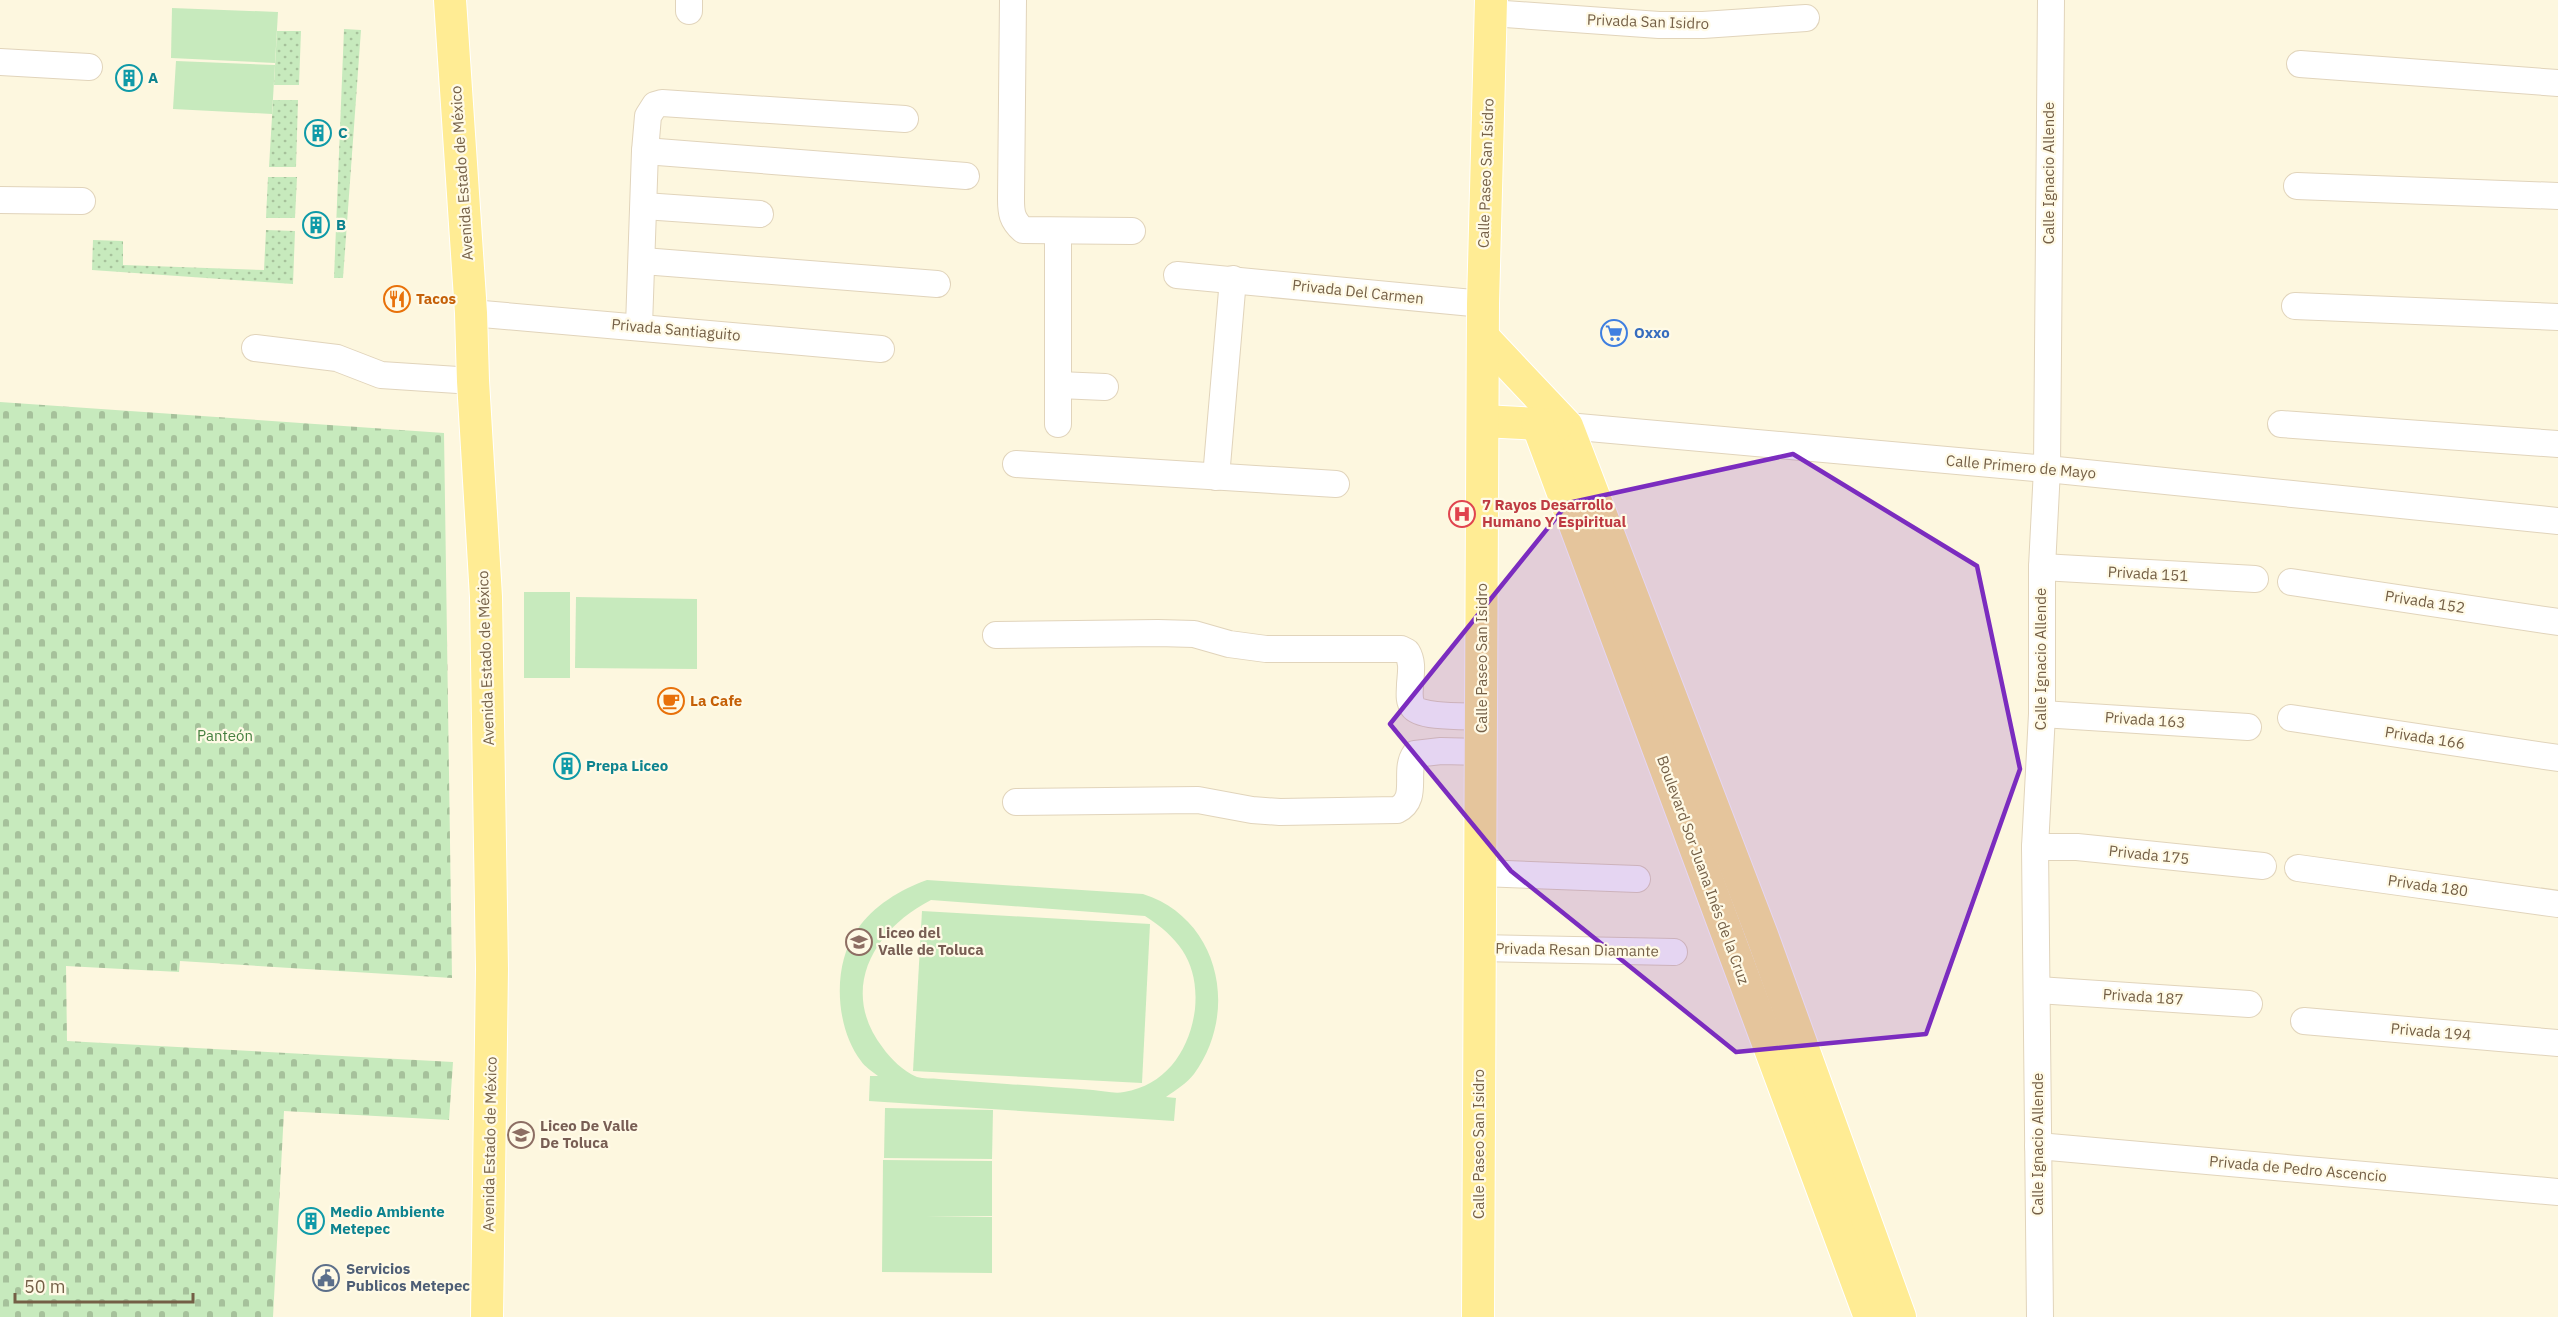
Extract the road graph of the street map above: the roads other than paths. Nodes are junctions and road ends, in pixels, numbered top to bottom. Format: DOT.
graph roads {
  1 [pos="450,0"];
  2 [pos="1013,0"];
  3 [pos="2051,0"];
  4 [pos="1491,7"];
  5 [pos="1806,18"];
  6 [pos="0,62"];
  7 [pos="2300,64"];
  8 [pos="89,67"];
  9 [pos="2558,83"];
  10 [pos="905,119"];
  11 [pos="645,151"];
  12 [pos="966,176"];
  13 [pos="2296,186"];
  14 [pos="2558,196"];
  15 [pos="0,200"];
  16 [pos="82,201"];
  17 [pos="644,206"];
  18 [pos="760,214"];
  19 [pos="1058,231"];
  20 [pos="1132,231"];
  21 [pos="642,261"];
  22 [pos="1177,275"];
  23 [pos="1233,279"];
  24 [pos="938,284"];
  25 [pos="1483,304"];
  26 [pos="2295,306"];
  27 [pos="471,313"];
  28 [pos="2558,317"];
  29 [pos="639,326"];
  30 [pos="1483,337"];
  31 [pos="255,348"];
  32 [pos="881,349"];
  33 [pos="473,381"];
  34 [pos="1059,385"];
  35 [pos="1105,387"];
  36 [pos="1483,421"];
  37 [pos="1059,424"];
  38 [pos="1552,424"];
  39 [pos="2281,424"];
  40 [pos="2558,444"];
  41 [pos="1016,464"];
  42 [pos="2047,469"];
  43 [pos="1216,477"];
  44 [pos="1335,484"];
  45 [pos="2558,521"];
  46 [pos="2042,567"];
  47 [pos="2255,579"];
  48 [pos="2291,582"];
  49 [pos="2558,622"];
  50 [pos="996,635"];
  51 [pos="2042,714"];
  52 [pos="1482,717"];
  53 [pos="2291,718"];
  54 [pos="2248,726"];
  55 [pos="1482,752"];
  56 [pos="2558,758"];
  57 [pos="1016,802"];
  58 [pos="2035,847"];
  59 [pos="2263,866"];
  60 [pos="2298,868"];
  61 [pos="1481,873"];
  62 [pos="1637,879"];
  63 [pos="2558,904"];
  64 [pos="1480,948"];
  65 [pos="1674,952"];
  66 [pos="2038,990"];
  67 [pos="2249,1004"];
  68 [pos="2304,1021"];
  69 [pos="2558,1043"];
  70 [pos="2038,1146"];
  71 [pos="2558,1192"];
  72 [pos="487,1317"];
  73 [pos="1478,1317"];
  74 [pos="1870,1317"];
  75 [pos="1900,1317"];
  76 [pos="2040,1317"];
  1 -- 27 [label="main road, Avenida Estado de México"];
  2 -- 19 [label="street"];
  3 -- 42 [label="street, Calle Ignacio Allende"];
  4 -- 5 [label="street, Privada San Isidro"];
  4 -- 25 [label="main road, Calle Paseo San Isidro"];
  6 -- 8 [label="street"];
  7 -- 9 [label="street"];
  10 -- 11 [label="street"];
  11 -- 12 [label="street"];
  11 -- 17 [label="street"];
  13 -- 14 [label="street"];
  15 -- 16 [label="street"];
  17 -- 18 [label="street"];
  17 -- 21 [label="street"];
  19 -- 20 [label="street"];
  19 -- 34 [label="street"];
  21 -- 24 [label="street"];
  21 -- 29 [label="street"];
  22 -- 23 [label="street, Privada Del Carmen"];
  23 -- 25 [label="street, Privada Del Carmen"];
  23 -- 43 [label="street"];
  25 -- 30 [label="main road, Calle Paseo San Isidro"];
  26 -- 28 [label="street"];
  27 -- 29 [label="street, Privada Santiaguito"];
  27 -- 33 [label="main road, Avenida Estado de México"];
  29 -- 32 [label="street, Privada Santiaguito"];
  30 -- 36 [label="main road, Calle Paseo San Isidro"];
  30 -- 38 [label="main road"];
  31 -- 33 [label="street"];
  33 -- 72 [label="main road, Avenida Estado de México"];
  34 -- 35 [label="street"];
  34 -- 37 [label="street"];
  36 -- 38 [label="main road, Calle Primero de Mayo"];
  36 -- 52 [label="main road, Calle Paseo San Isidro"];
  38 -- 42 [label="street, Calle Primero de Mayo"];
  38 -- 74 [label="main road, Boulevard Sor Juana Inés de la Cruz"];
  38 -- 75 [label="main road, Boulevard Sor Juana Inés de la Cruz"];
  39 -- 40 [label="street"];
  41 -- 43 [label="street"];
  42 -- 45 [label="street, Calle Primero de Mayo"];
  42 -- 46 [label="street, Calle Ignacio Allende"];
  43 -- 44 [label="street"];
  46 -- 47 [label="street, Privada 151"];
  46 -- 51 [label="street, Calle Ignacio Allende"];
  48 -- 49 [label="street, Privada 152"];
  50 -- 52 [label="street"];
  51 -- 54 [label="street, Privada 163"];
  51 -- 58 [label="street, Calle Ignacio Allende"];
  52 -- 55 [label="main road, Calle Paseo San Isidro"];
  53 -- 56 [label="street, Privada 166"];
  55 -- 57 [label="street"];
  55 -- 61 [label="main road, Calle Paseo San Isidro"];
  58 -- 59 [label="street, Privada 175"];
  58 -- 66 [label="street, Calle Ignacio Allende"];
  60 -- 63 [label="street, Privada 180"];
  61 -- 62 [label="street"];
  61 -- 64 [label="main road, Calle Paseo San Isidro"];
  64 -- 65 [label="street, Privada Resan Diamante"];
  64 -- 73 [label="main road, Calle Paseo San Isidro"];
  66 -- 67 [label="street, Privada 187"];
  66 -- 70 [label="street, Calle Ignacio Allende"];
  68 -- 69 [label="street, Privada 194"];
  70 -- 71 [label="street, Privada de Pedro Ascencio"];
  70 -- 76 [label="street, Calle Ignacio Allende"];
}
